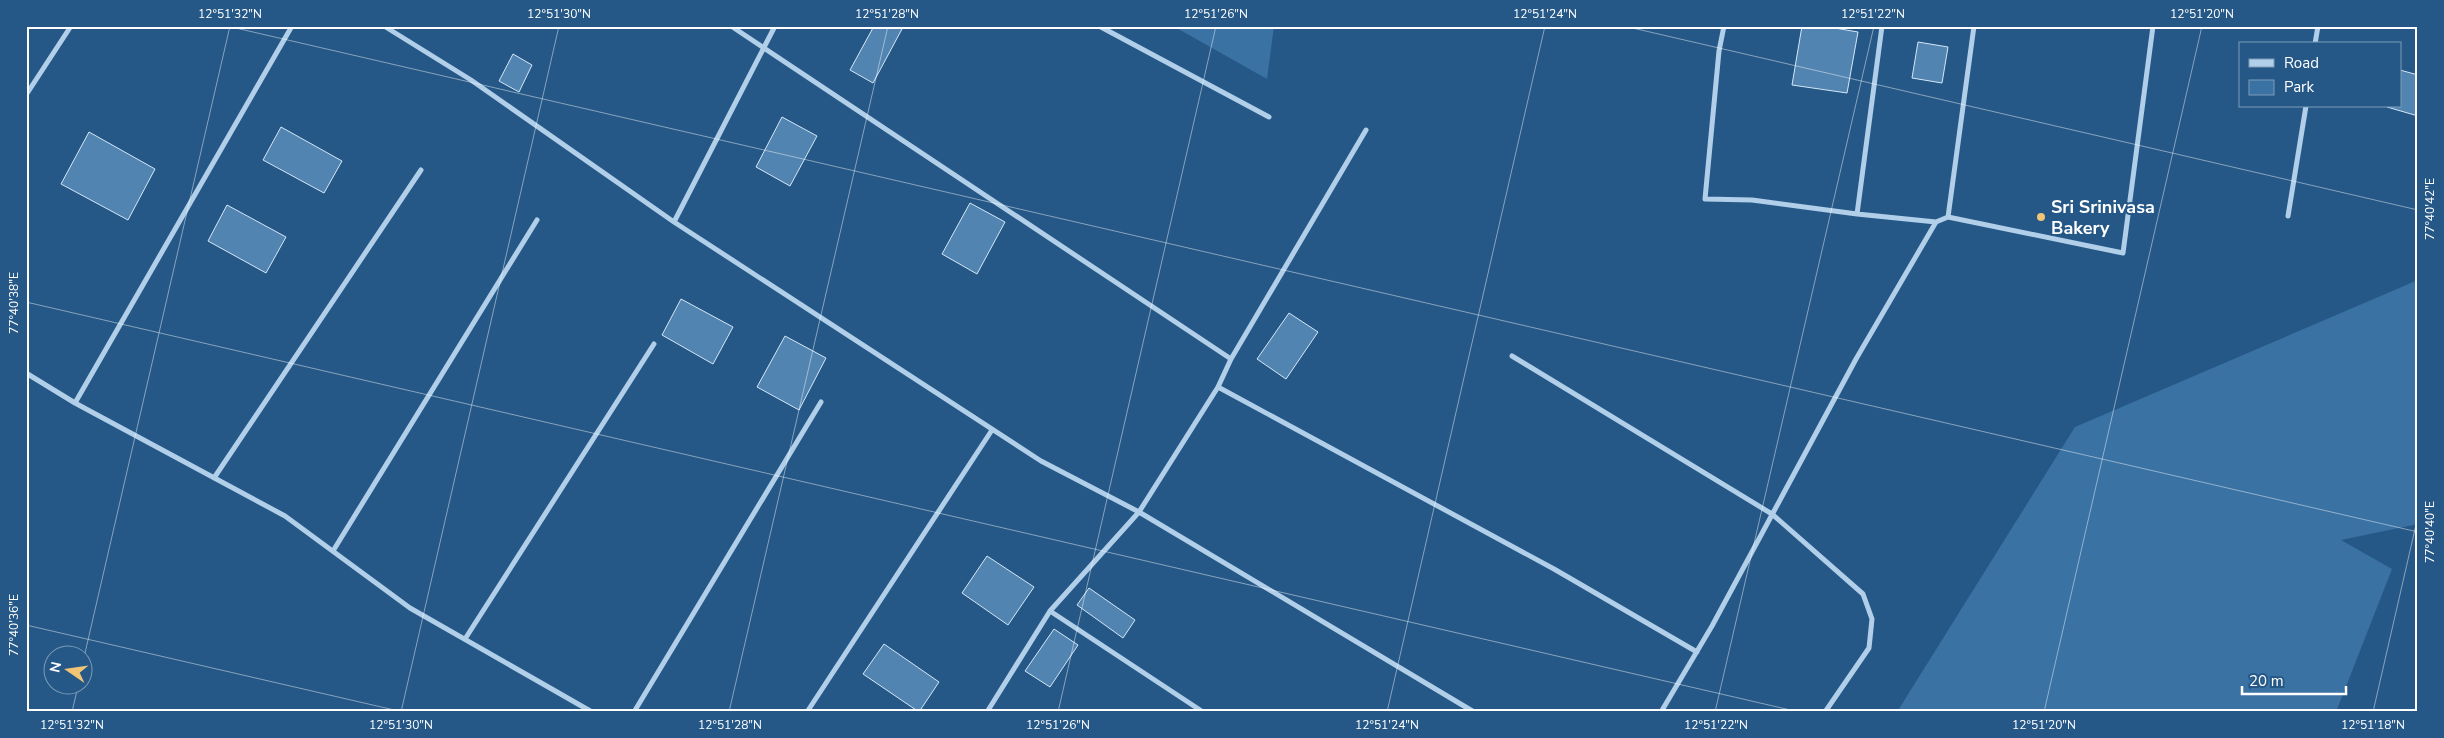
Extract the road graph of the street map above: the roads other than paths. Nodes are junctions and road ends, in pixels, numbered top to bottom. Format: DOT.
graph roads {
  1 [pos="71,26"];
  2 [pos="292,26"];
  3 [pos="384,26"];
  4 [pos="731,26"];
  5 [pos="775,26"];
  6 [pos="1099,26"];
  7 [pos="1724,26"];
  8 [pos="1882,26"];
  9 [pos="1974,26"];
  10 [pos="2153,26"];
  11 [pos="2318,26"];
  12 [pos="2315,42"];
  13 [pos="763,47"];
  14 [pos="26,95"];
  15 [pos="2306,108"];
  16 [pos="1269,117"];
  17 [pos="1366,130"];
  18 [pos="421,170"];
  19 [pos="1857,214"];
  20 [pos="2288,216"];
  21 [pos="1948,217"];
  22 [pos="537,220"];
  23 [pos="674,222"];
  24 [pos="1936,222"];
  25 [pos="654,344"];
  26 [pos="1512,356"];
  27 [pos="1231,359"];
  28 [pos="26,373"];
  29 [pos="1218,387"];
  30 [pos="821,402"];
  31 [pos="75,403"];
  32 [pos="992,430"];
  33 [pos="214,478"];
  34 [pos="1139,512"];
  35 [pos="1772,514"];
  36 [pos="333,551"];
  37 [pos="1050,611"];
  38 [pos="465,640"];
  39 [pos="1696,652"];
  40 [pos="592,712"];
  41 [pos="634,712"];
  42 [pos="807,712"];
  43 [pos="987,712"];
  44 [pos="1203,712"];
  45 [pos="1474,712"];
  46 [pos="1661,712"];
  47 [pos="1825,712"];
  1 -- 14 [label="street"];
  2 -- 31 [label="street"];
  3 -- 23 [label="street"];
  4 -- 13 [label="street"];
  5 -- 13 [label="street"];
  6 -- 16 [label="street"];
  7 -- 19 [label="street"];
  8 -- 19 [label="street"];
  9 -- 21 [label="street"];
  10 -- 21 [label="street"];
  11 -- 12 [label="street"];
  13 -- 23 [label="street"];
  13 -- 27 [label="street"];
  15 -- 20 [label="street"];
  17 -- 27 [label="street"];
  18 -- 33 [label="street"];
  19 -- 24 [label="street"];
  21 -- 24 [label="street"];
  22 -- 36 [label="street"];
  23 -- 32 [label="street"];
  24 -- 35 [label="street"];
  25 -- 38 [label="street"];
  26 -- 35 [label="street"];
  27 -- 29 [label="street"];
  28 -- 31 [label="street"];
  29 -- 34 [label="street"];
  29 -- 39 [label="street"];
  30 -- 41 [label="street"];
  31 -- 33 [label="street"];
  32 -- 34 [label="street"];
  32 -- 42 [label="street"];
  33 -- 36 [label="street"];
  34 -- 37 [label="street"];
  34 -- 45 [label="street"];
  35 -- 39 [label="street"];
  35 -- 47 [label="street"];
  36 -- 38 [label="street"];
  37 -- 43 [label="street"];
  37 -- 44 [label="street"];
  38 -- 40 [label="street"];
  39 -- 46 [label="street"];
}
